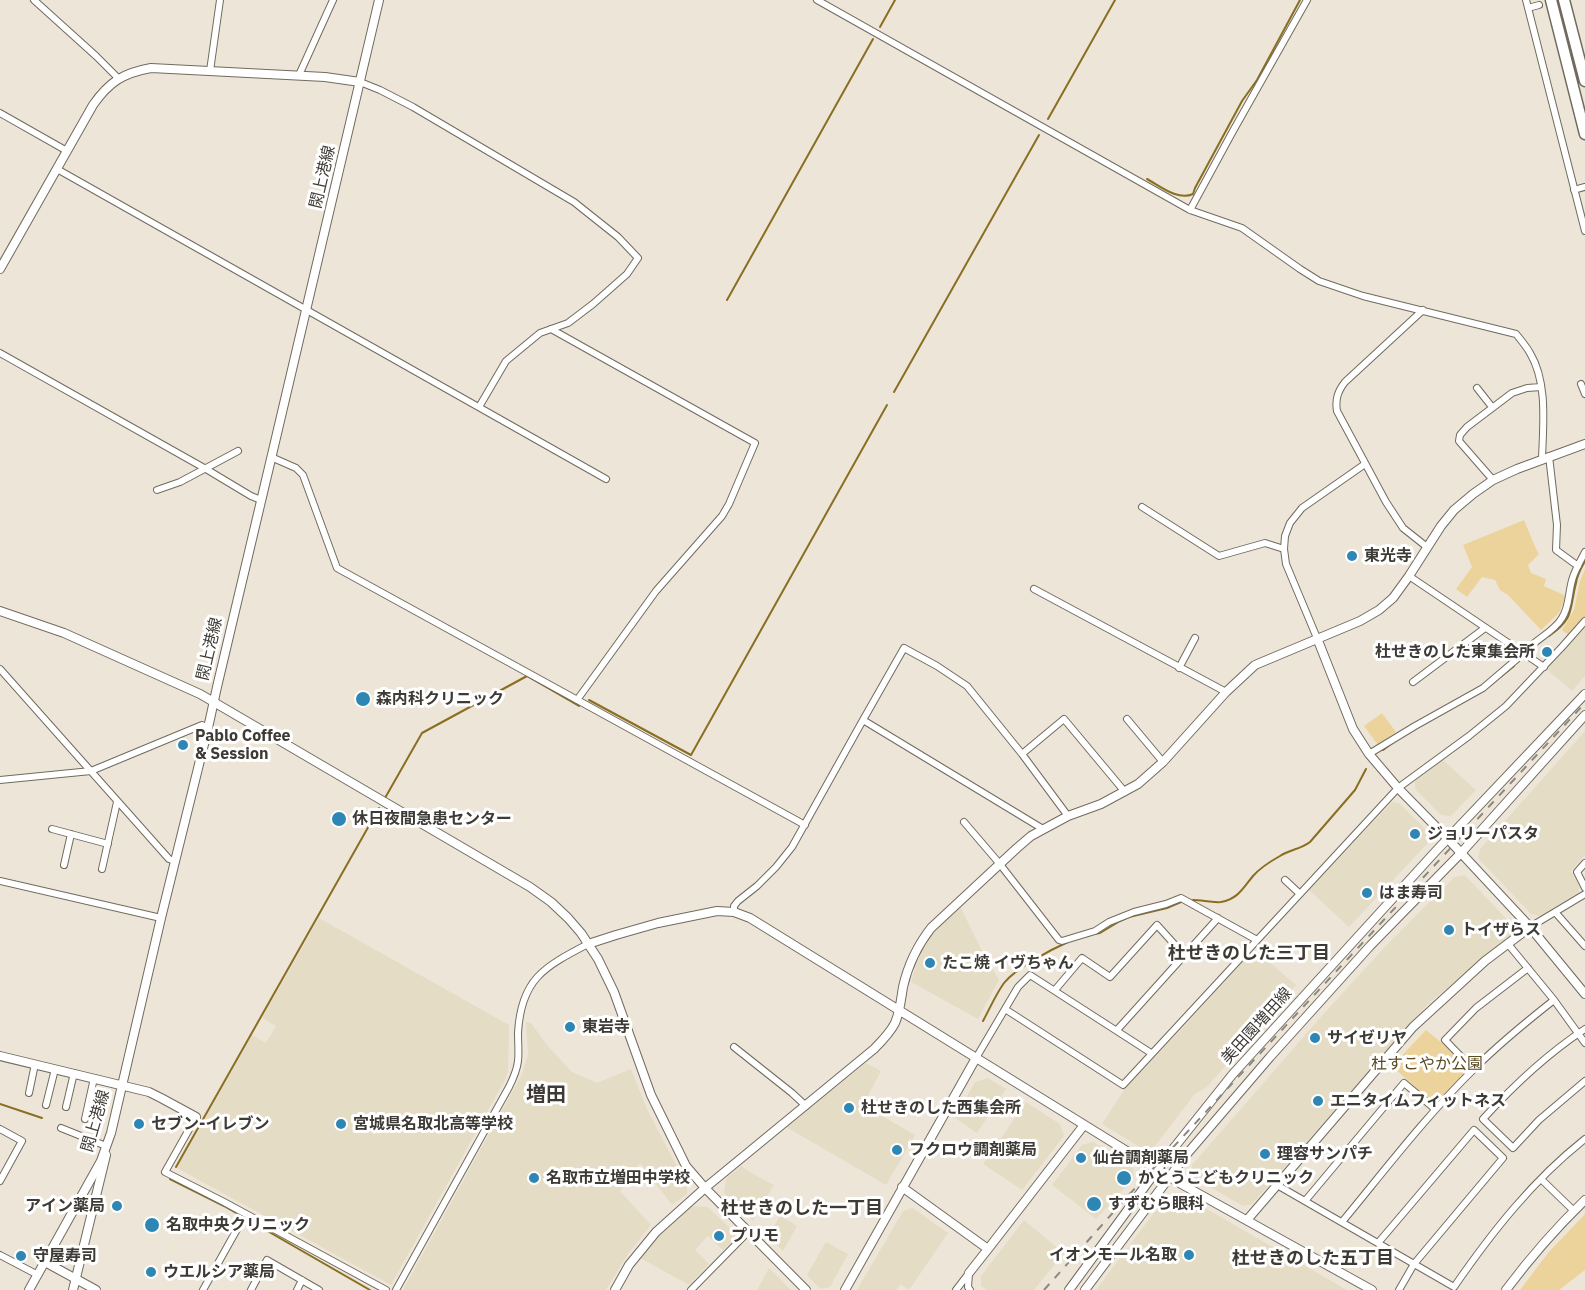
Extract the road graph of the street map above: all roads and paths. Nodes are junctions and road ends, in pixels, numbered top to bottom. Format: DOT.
graph roads {
  1 [pos="34,0"];
  2 [pos="220,0"];
  3 [pos="333,0"];
  4 [pos="379,0"];
  5 [pos="817,0"];
  6 [pos="1307,0"];
  7 [pos="1526,0"];
  8 [pos="1551,0"];
  9 [pos="1564,0"];
  10 [pos="1539,5"];
  11 [pos="1528,8"];
  12 [pos="210,71"];
  13 [pos="299,75"];
  14 [pos="119,79"];
  15 [pos="1585,81"];
  16 [pos="360,82"];
  17 [pos="0,113"];
  18 [pos="1585,134"];
  19 [pos="67,151"];
  20 [pos="57,169"];
  21 [pos="1584,187"];
  22 [pos="1574,190"];
  23 [pos="1190,210"];
  24 [pos="1585,231"];
  25 [pos="0,269"];
  26 [pos="306,309"];
  27 [pos="1423,310"];
  28 [pos="551,329"];
  29 [pos="0,353"];
  30 [pos="1581,384"];
  31 [pos="1541,387"];
  32 [pos="1477,388"];
  33 [pos="1585,394"];
  34 [pos="479,407"];
  35 [pos="1492,407"];
  36 [pos="1585,444"];
  37 [pos="238,451"];
  38 [pos="271,457"];
  39 [pos="1546,457"];
  40 [pos="1365,464"];
  41 [pos="206,468"];
  42 [pos="606,479"];
  43 [pos="1493,480"];
  44 [pos="157,490"];
  45 [pos="261,500"];
  46 [pos="1142,507"];
  47 [pos="1427,547"];
  48 [pos="1284,549"];
  49 [pos="1585,552"];
  50 [pos="1578,566"];
  51 [pos="1409,576"];
  52 [pos="1034,589"];
  53 [pos="0,611"];
  54 [pos="1585,621"];
  55 [pos="1485,628"];
  56 [pos="1317,638"];
  57 [pos="1195,639"];
  58 [pos="1524,652"];
  59 [pos="1544,667"];
  60 [pos="1179,668"];
  61 [pos="0,669"];
  62 [pos="1413,682"];
  63 [pos="1226,692"];
  64 [pos="1585,694"];
  65 [pos="577,700"];
  66 [pos="213,702"];
  67 [pos="1585,715"];
  68 [pos="1127,719"];
  69 [pos="863,720"];
  70 [pos="208,728"];
  71 [pos="1022,754"];
  72 [pos="1369,754"];
  73 [pos="1163,762"];
  74 [pos="91,771"];
  75 [pos="0,780"];
  76 [pos="1398,788"];
  77 [pos="1125,792"];
  78 [pos="117,802"];
  79 [pos="1068,816"];
  80 [pos="963,822"];
  81 [pos="805,825"];
  82 [pos="52,829"];
  83 [pos="1043,830"];
  84 [pos="71,834"];
  85 [pos="1448,839"];
  86 [pos="108,844"];
  87 [pos="1461,853"];
  88 [pos="175,861"];
  89 [pos="999,863"];
  90 [pos="1585,863"];
  91 [pos="64,865"];
  92 [pos="102,869"];
  93 [pos="1285,880"];
  94 [pos="0,881"];
  95 [pos="1585,888"];
  96 [pos="1300,894"];
  97 [pos="1585,894"];
  98 [pos="734,912"];
  99 [pos="1555,912"];
  100 [pos="161,918"];
  101 [pos="1218,918"];
  102 [pos="1530,927"];
  103 [pos="1585,931"];
  104 [pos="1577,936"];
  105 [pos="1257,940"];
  106 [pos="588,944"];
  107 [pos="1508,944"];
  108 [pos="1585,946"];
  109 [pos="1184,955"];
  110 [pos="1528,968"];
  111 [pos="1055,990"];
  112 [pos="1585,994"];
  113 [pos="1554,1000"];
  114 [pos="1005,1008"];
  115 [pos="900,1010"];
  116 [pos="1585,1029"];
  117 [pos="1117,1030"];
  118 [pos="1578,1033"];
  119 [pos="1585,1043"];
  120 [pos="734,1047"];
  121 [pos="1151,1053"];
  122 [pos="0,1056"];
  123 [pos="976,1058"];
  124 [pos="35,1064"];
  125 [pos="55,1069"];
  126 [pos="1473,1069"];
  127 [pos="74,1073"];
  128 [pos="94,1078"];
  129 [pos="1585,1081"];
  130 [pos="122,1085"];
  131 [pos="28,1094"];
  132 [pos="46,1105"];
  133 [pos="806,1106"];
  134 [pos="66,1107"];
  135 [pos="1436,1109"];
  136 [pos="196,1117"];
  137 [pos="85,1119"];
  138 [pos="1084,1125"];
  139 [pos="61,1128"];
  140 [pos="0,1129"];
  141 [pos="111,1133"];
  142 [pos="1585,1139"];
  143 [pos="106,1146"];
  144 [pos="1157,1169"];
  145 [pos="1169,1176"];
  146 [pos="1541,1179"];
  147 [pos="0,1181"];
  148 [pos="1277,1185"];
  149 [pos="902,1187"];
  150 [pos="705,1188"];
  151 [pos="85,1191"];
  152 [pos="1585,1200"];
  153 [pos="1305,1201"];
  154 [pos="95,1202"];
  155 [pos="1574,1211"];
  156 [pos="1247,1220"];
  157 [pos="1342,1222"];
  158 [pos="240,1224"];
  159 [pos="748,1232"];
  160 [pos="1378,1243"];
  161 [pos="988,1248"];
  162 [pos="0,1255"];
  163 [pos="45,1262"];
  164 [pos="1414,1264"];
  165 [pos="969,1273"];
  166 [pos="38,1275"];
  167 [pos="76,1279"];
  168 [pos="302,1280"];
  169 [pos="29,1290"];
  170 [pos="73,1290"];
  171 [pos="96,1290"];
  172 [pos="203,1290"];
  173 [pos="251,1290"];
  174 [pos="297,1290"];
  175 [pos="319,1290"];
  176 [pos="386,1290"];
  177 [pos="396,1290"];
  178 [pos="615,1290"];
  179 [pos="690,1290"];
  180 [pos="806,1290"];
  181 [pos="845,1290"];
  182 [pos="956,1290"];
  183 [pos="969,1290"];
  184 [pos="1069,1290"];
  185 [pos="1085,1290"];
  186 [pos="1372,1290"];
  187 [pos="1399,1290"];
  188 [pos="1506,1290"];
  1 -- 14 [label="street"];
  2 -- 12 [label="street"];
  3 -- 13 [label="street"];
  4 -- 16 [label="main road, 閖上港線"];
  5 -- 23 [label="street"];
  6 -- 23 [label="street"];
  7 -- 11 [label="street"];
  8 -- 18 [label="highway"];
  9 -- 15 [label="highway"];
  10 -- 11 [label="street"];
  11 -- 22 [label="street"];
  12 -- 13 [label="street"];
  12 -- 14 [label="street"];
  13 -- 16 [label="street"];
  14 -- 19 [label="street"];
  16 -- 26 [label="main road, 閖上港線"];
  16 -- 28 [label="street"];
  17 -- 19 [label="street"];
  19 -- 20 [label="street"];
  20 -- 25 [label="street"];
  20 -- 26 [label="street"];
  21 -- 22 [label="street"];
  22 -- 24 [label="street"];
  23 -- 27 [label="street"];
  26 -- 34 [label="street"];
  26 -- 38 [label="main road, 閖上港線"];
  27 -- 31 [label="street"];
  27 -- 40 [label="street"];
  28 -- 34 [label="street"];
  28 -- 65 [label="street"];
  29 -- 41 [label="street"];
  30 -- 33 [label="street"];
  31 -- 35 [label="street"];
  31 -- 39 [label="street"];
  32 -- 35 [label="street"];
  34 -- 42 [label="street"];
  35 -- 43 [label="street"];
  36 -- 39 [label="street"];
  37 -- 41 [label="street"];
  38 -- 45 [label="main road, 閖上港線"];
  38 -- 65 [label="street"];
  39 -- 43 [label="street"];
  39 -- 50 [label="street"];
  40 -- 47 [label="street"];
  40 -- 48 [label="street"];
  41 -- 44 [label="street"];
  41 -- 45 [label="street"];
  43 -- 47 [label="street"];
  45 -- 66 [label="main road, 閖上港線"];
  46 -- 48 [label="street"];
  47 -- 51 [label="street"];
  48 -- 56 [label="street"];
  49 -- 50 [label="street"];
  50 -- 58 [label="street"];
  51 -- 55 [label="street"];
  51 -- 56 [label="street"];
  52 -- 60 [label="street"];
  53 -- 66 [label="street"];
  54 -- 59 [label="street"];
  55 -- 58 [label="street"];
  55 -- 62 [label="street"];
  56 -- 63 [label="street"];
  56 -- 72 [label="street"];
  57 -- 60 [label="street"];
  58 -- 59 [label="street"];
  58 -- 72 [label="street"];
  59 -- 76 [label="street"];
  60 -- 63 [label="street"];
  61 -- 74 [label="street"];
  63 -- 73 [label="street"];
  64 -- 85 [label="main road, 美田園増田線"];
  65 -- 81 [label="street"];
  66 -- 70 [label="main road, 閖上港線"];
  66 -- 106 [label="street"];
  67 -- 87 [label="main road, 美田園増田線"];
  68 -- 73 [label="street"];
  69 -- 71 [label="street"];
  69 -- 81 [label="street"];
  69 -- 83 [label="street"];
  70 -- 74 [label="street"];
  70 -- 88 [label="main road, 閖上港線"];
  71 -- 77 [label="street"];
  71 -- 79 [label="street"];
  72 -- 76 [label="street"];
  73 -- 77 [label="street"];
  74 -- 75 [label="street"];
  74 -- 78 [label="street"];
  76 -- 85 [label="street"];
  76 -- 96 [label="street"];
  77 -- 79 [label="street"];
  78 -- 86 [label="street"];
  78 -- 88 [label="street"];
  79 -- 83 [label="street"];
  80 -- 89 [label="street"];
  81 -- 98 [label="street"];
  82 -- 84 [label="street"];
  83 -- 89 [label="street"];
  84 -- 86 [label="street"];
  84 -- 91 [label="street"];
  85 -- 87 [label="street"];
  85 -- 144 [label="main road, 美田園増田線"];
  86 -- 92 [label="street"];
  87 -- 102 [label="street"];
  87 -- 145 [label="main road, 美田園増田線"];
  88 -- 100 [label="main road, 閖上港線"];
  89 -- 101 [label="street"];
  89 -- 115 [label="street"];
  90 -- 95 [label="street"];
  93 -- 96 [label="street"];
  94 -- 100 [label="street"];
  96 -- 105 [label="street"];
  97 -- 99 [label="street"];
  98 -- 106 [label="street"];
  98 -- 115 [label="street"];
  99 -- 102 [label="street"];
  99 -- 104 [label="street"];
  100 -- 130 [label="main road, 閖上港線"];
  101 -- 105 [label="street"];
  101 -- 109 [label="street"];
  102 -- 107 [label="street"];
  102 -- 112 [label="street"];
  103 -- 104 [label="street"];
  104 -- 108 [label="street"];
  105 -- 121 [label="street"];
  106 -- 150 [label="street"];
  106 -- 177 [label="street"];
  107 -- 110 [label="street"];
  107 -- 148 [label="street"];
  109 -- 111 [label="street"];
  109 -- 117 [label="street"];
  110 -- 113 [label="street"];
  110 -- 126 [label="street"];
  111 -- 114 [label="street"];
  111 -- 117 [label="street"];
  113 -- 118 [label="street"];
  113 -- 126 [label="street"];
  114 -- 121 [label="street"];
  114 -- 123 [label="street"];
  115 -- 123 [label="street"];
  115 -- 133 [label="street"];
  116 -- 118 [label="street"];
  117 -- 121 [label="street"];
  118 -- 119 [label="street"];
  118 -- 129 [label="street"];
  120 -- 133 [label="street"];
  122 -- 124 [label="street"];
  123 -- 138 [label="street"];
  123 -- 149 [label="street"];
  124 -- 125 [label="street"];
  124 -- 131 [label="street"];
  125 -- 127 [label="street"];
  125 -- 132 [label="street"];
  126 -- 135 [label="street"];
  127 -- 128 [label="street"];
  127 -- 134 [label="street"];
  128 -- 130 [label="street"];
  128 -- 137 [label="street"];
  130 -- 136 [label="street"];
  130 -- 141 [label="main road, 閖上港線"];
  133 -- 150 [label="street"];
  135 -- 153 [label="street"];
  135 -- 157 [label="street"];
  136 -- 176 [label="street"];
  138 -- 144 [label="street"];
  138 -- 161 [label="street"];
  139 -- 143 [label="street"];
  140 -- 147 [label="street"];
  141 -- 143 [label="main road, 閖上港線"];
  141 -- 154 [label="street"];
  142 -- 146 [label="street"];
  143 -- 151 [label="main road, 閖上港線"];
  144 -- 145 [label="street"];
  144 -- 184 [label="main road, 美田園増田線"];
  145 -- 156 [label="street"];
  145 -- 185 [label="main road, 美田園増田線"];
  146 -- 155 [label="street"];
  146 -- 164 [label="street"];
  148 -- 153 [label="street"];
  148 -- 156 [label="street"];
  149 -- 161 [label="street"];
  149 -- 181 [label="street"];
  150 -- 159 [label="street"];
  150 -- 178 [label="street"];
  151 -- 154 [label="street"];
  151 -- 163 [label="main road, 閖上港線"];
  152 -- 155 [label="street"];
  153 -- 157 [label="street"];
  154 -- 167 [label="street"];
  155 -- 188 [label="street"];
  156 -- 186 [label="street"];
  157 -- 160 [label="street"];
  158 -- 172 [label="street"];
  159 -- 179 [label="street"];
  159 -- 180 [label="street"];
  160 -- 164 [label="street"];
  160 -- 164 [label="street"];
  161 -- 165 [label="street"];
  162 -- 166 [label="street"];
  163 -- 166 [label="main road, 閖上港線"];
  163 -- 167 [label="street"];
  164 -- 187 [label="street"];
  165 -- 182 [label="street"];
  165 -- 183 [label="street"];
  166 -- 169 [label="main road, 閖上港線"];
  167 -- 170 [label="street"];
  167 -- 171 [label="street"];
  168 -- 173 [label="street"];
  168 -- 174 [label="street"];
  168 -- 175 [label="street"];
}
